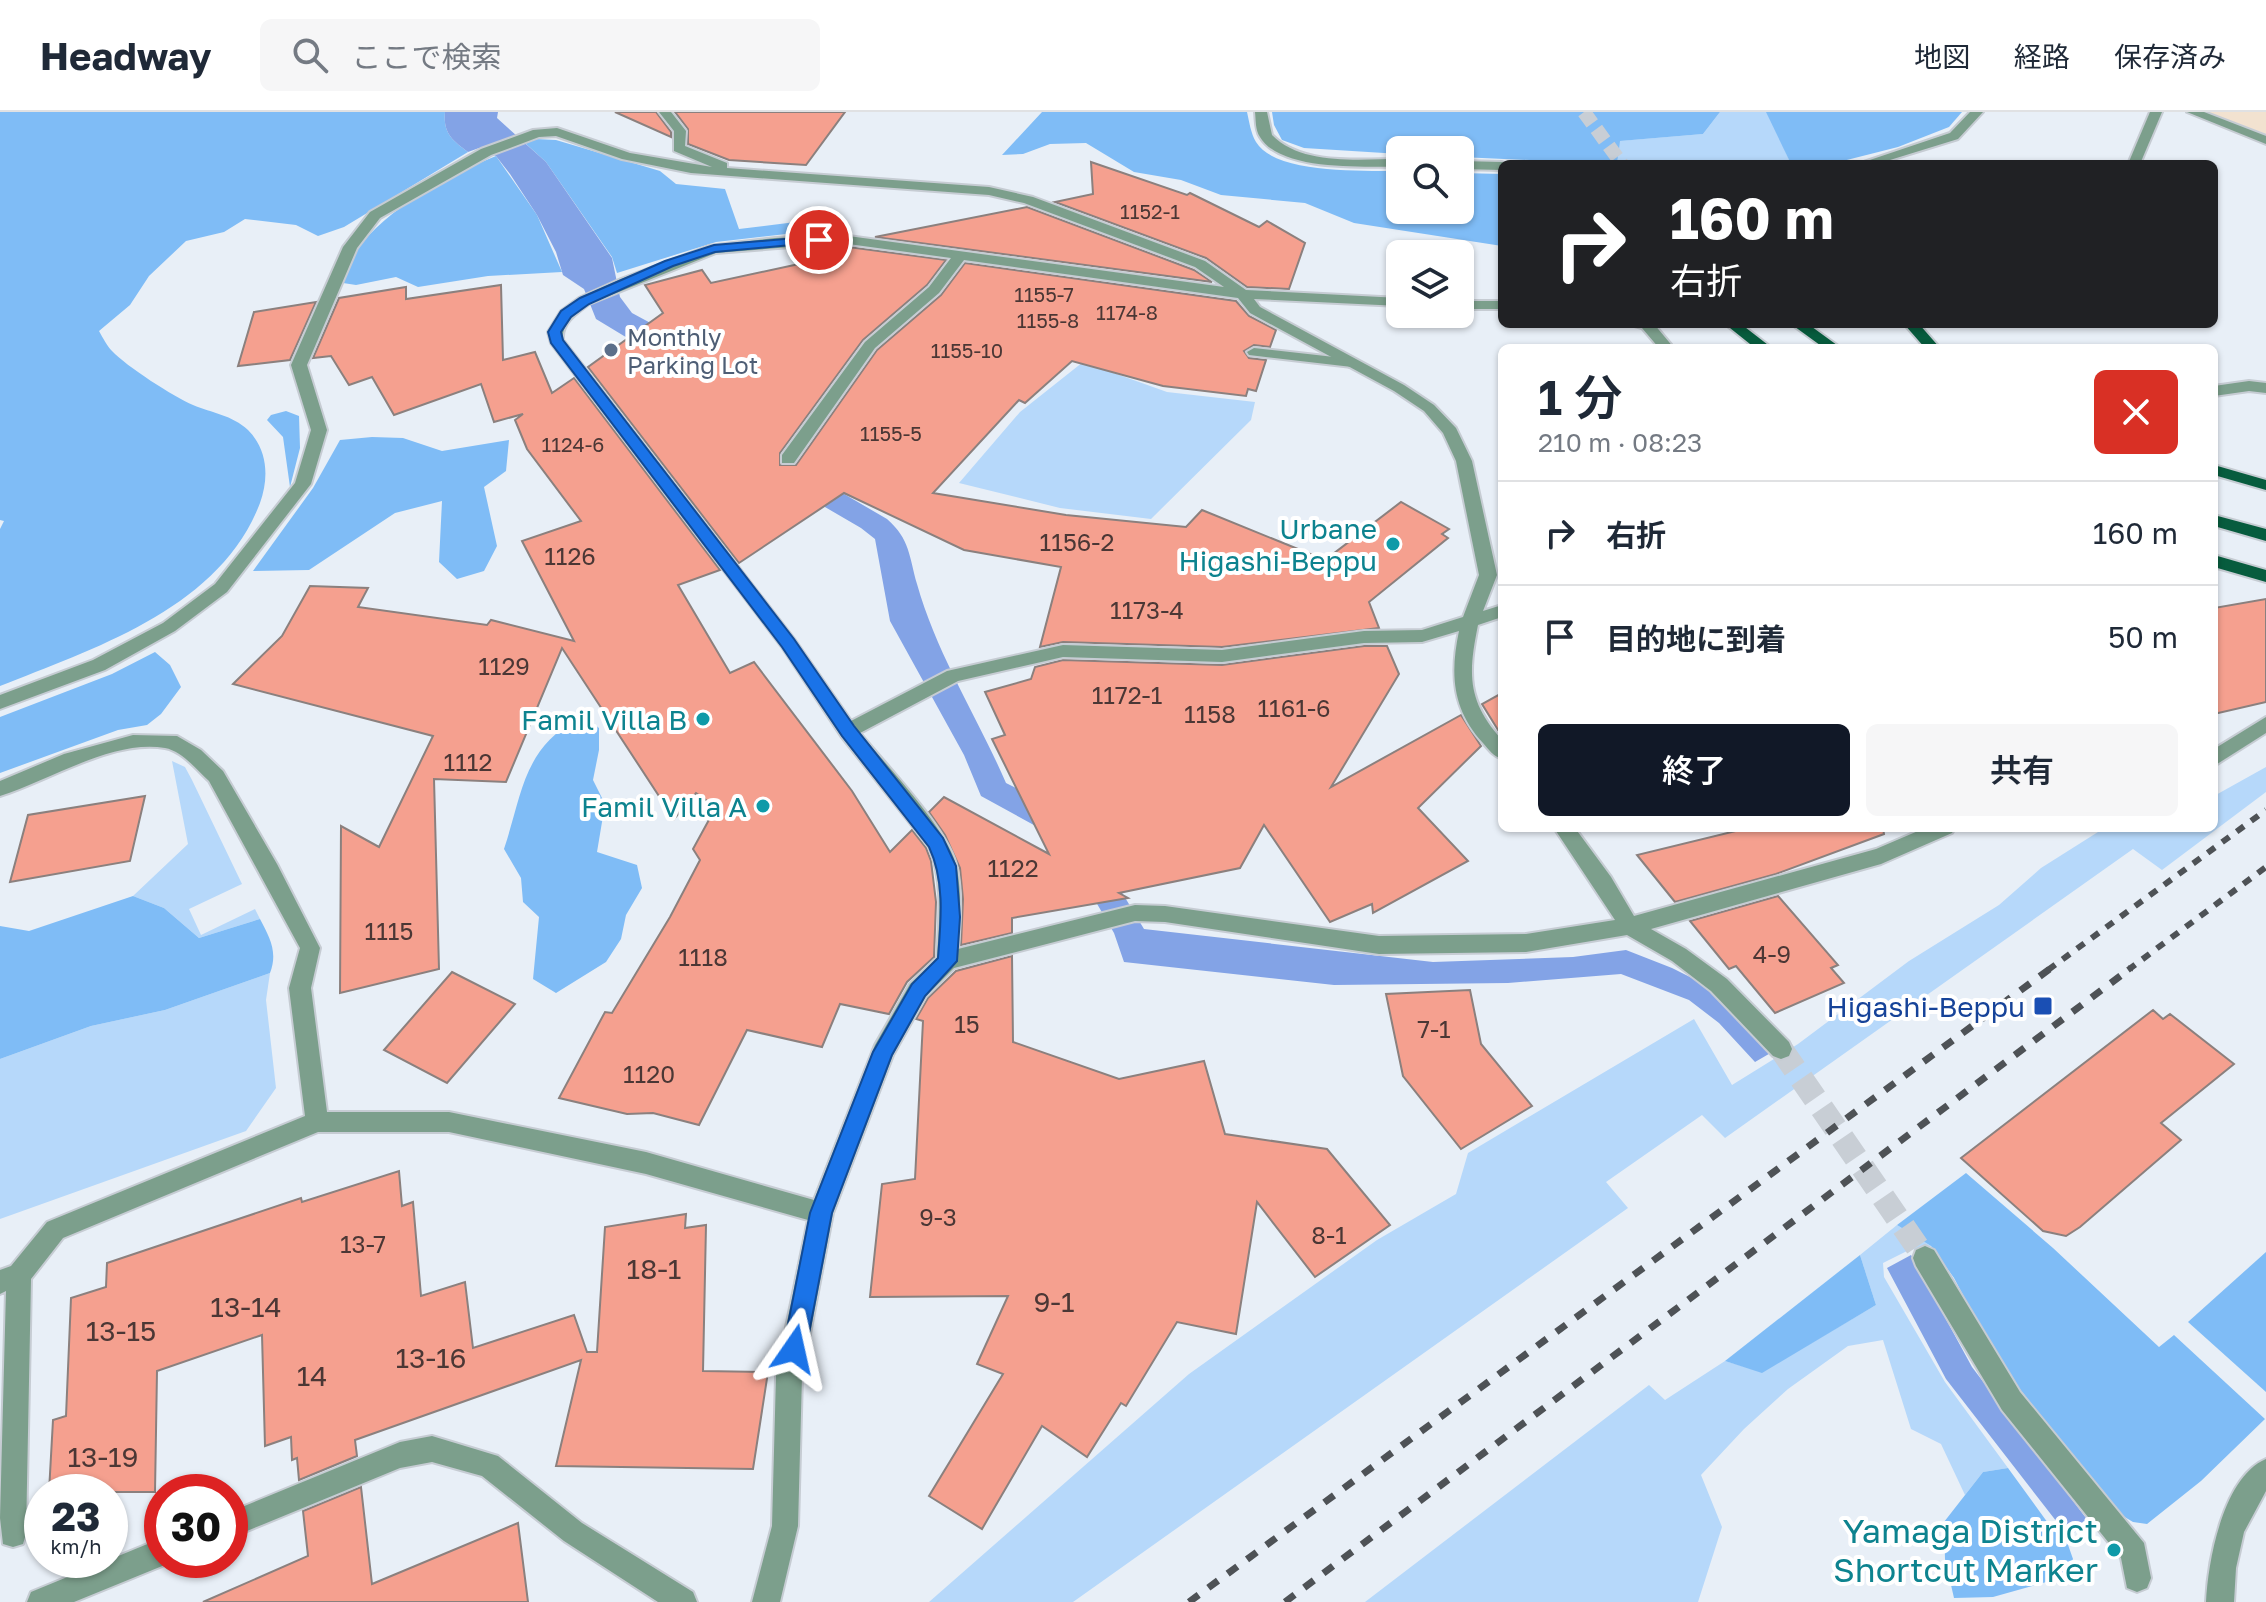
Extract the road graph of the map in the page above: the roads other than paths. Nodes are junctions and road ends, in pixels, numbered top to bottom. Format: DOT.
graph roads {
  1 [pos="665,112"];
  2 [pos="1261,112"];
  3 [pos="1977,112"];
  4 [pos="2156,112"];
  5 [pos="2193,112"];
  6 [pos="2266,140"];
  7 [pos="1877,160"];
  8 [pos="2136,160"];
  9 [pos="1386,162"];
  10 [pos="1474,165"];
  11 [pos="1498,166"];
  12 [pos="745,175"];
  13 [pos="961,255"];
  14 [pos="1243,294"];
  15 [pos="1386,301"];
  16 [pos="1474,305"];
  17 [pos="1498,305"];
  18 [pos="1474,307"];
  19 [pos="1498,315"];
  20 [pos="1650,328"];
  21 [pos="1738,328"];
  22 [pos="1804,328"];
  23 [pos="1915,328"];
  24 [pos="1664,344"];
  25 [pos="1760,344"];
  26 [pos="1828,344"];
  27 [pos="1929,344"];
  28 [pos="1254,352"];
  29 [pos="1352,363"];
  30 [pos="2266,388"];
  31 [pos="2218,390"];
  32 [pos="788,459"];
  33 [pos="2218,471"];
  34 [pos="2266,485"];
  35 [pos="2218,521"];
  36 [pos="2266,535"];
  37 [pos="2218,562"];
  38 [pos="2266,576"];
  39 [pos="1498,613"];
  40 [pos="1469,624"];
  41 [pos="0,702"];
  42 [pos="2266,724"];
  43 [pos="848,731"];
  44 [pos="1498,748"];
  45 [pos="2218,756"];
  46 [pos="0,789"];
  47 [pos="1567,832"];
  48 [pos="1936,832"];
  49 [pos="1629,926"];
  50 [pos="947,961"];
  51 [pos="1781,1049"];
  52 [pos="317,1122"];
  53 [pos="821,1213"];
  54 [pos="1925,1258"];
  55 [pos="9,1278"];
  56 [pos="2266,1472"];
  57 [pos="248,1518"];
  58 [pos="13,1534"];
  59 [pos="144,1559"];
  60 [pos="2137,1578"];
  61 [pos="41,1602"];
  62 [pos="683,1602"];
  63 [pos="766,1602"];
  64 [pos="2220,1602"];
  1 -- 12 [label="street"];
  2 -- 9 [label="street"];
  3 -- 7 [label="street"];
  4 -- 8 [label="street"];
  5 -- 6 [label="street"];
  10 -- 11 [label="street"];
  12 -- 14 [label="street"];
  12 -- 41 [label="street"];
  13 -- 14 [label="street"];
  13 -- 32 [label="street"];
  13 -- 43 [label="street"];
  14 -- 15 [label="street"];
  14 -- 29 [label="street"];
  16 -- 17 [label="street"];
  18 -- 19 [label="street"];
  20 -- 24 [label="street"];
  21 -- 25 [label="main road"];
  22 -- 26 [label="main road"];
  23 -- 27 [label="main road"];
  28 -- 29 [label="street"];
  29 -- 40 [label="street"];
  30 -- 31 [label="street"];
  33 -- 34 [label="main road"];
  35 -- 36 [label="main road"];
  37 -- 38 [label="main road"];
  39 -- 40 [label="street"];
  40 -- 43 [label="street"];
  40 -- 44 [label="street"];
  42 -- 45 [label="street"];
  43 -- 50 [label="street"];
  46 -- 52 [label="street"];
  47 -- 49 [label="street"];
  48 -- 49 [label="street"];
  49 -- 50 [label="street"];
  49 -- 51 [label="street"];
  50 -- 53 [label="street"];
  52 -- 53 [label="street"];
  52 -- 55 [label="street"];
  53 -- 63 [label="street"];
  54 -- 60 [label="street"];
  55 -- 58 [label="street"];
  56 -- 64 [label="street"];
  57 -- 62 [label="street"];
  59 -- 61 [label="street"];
}
